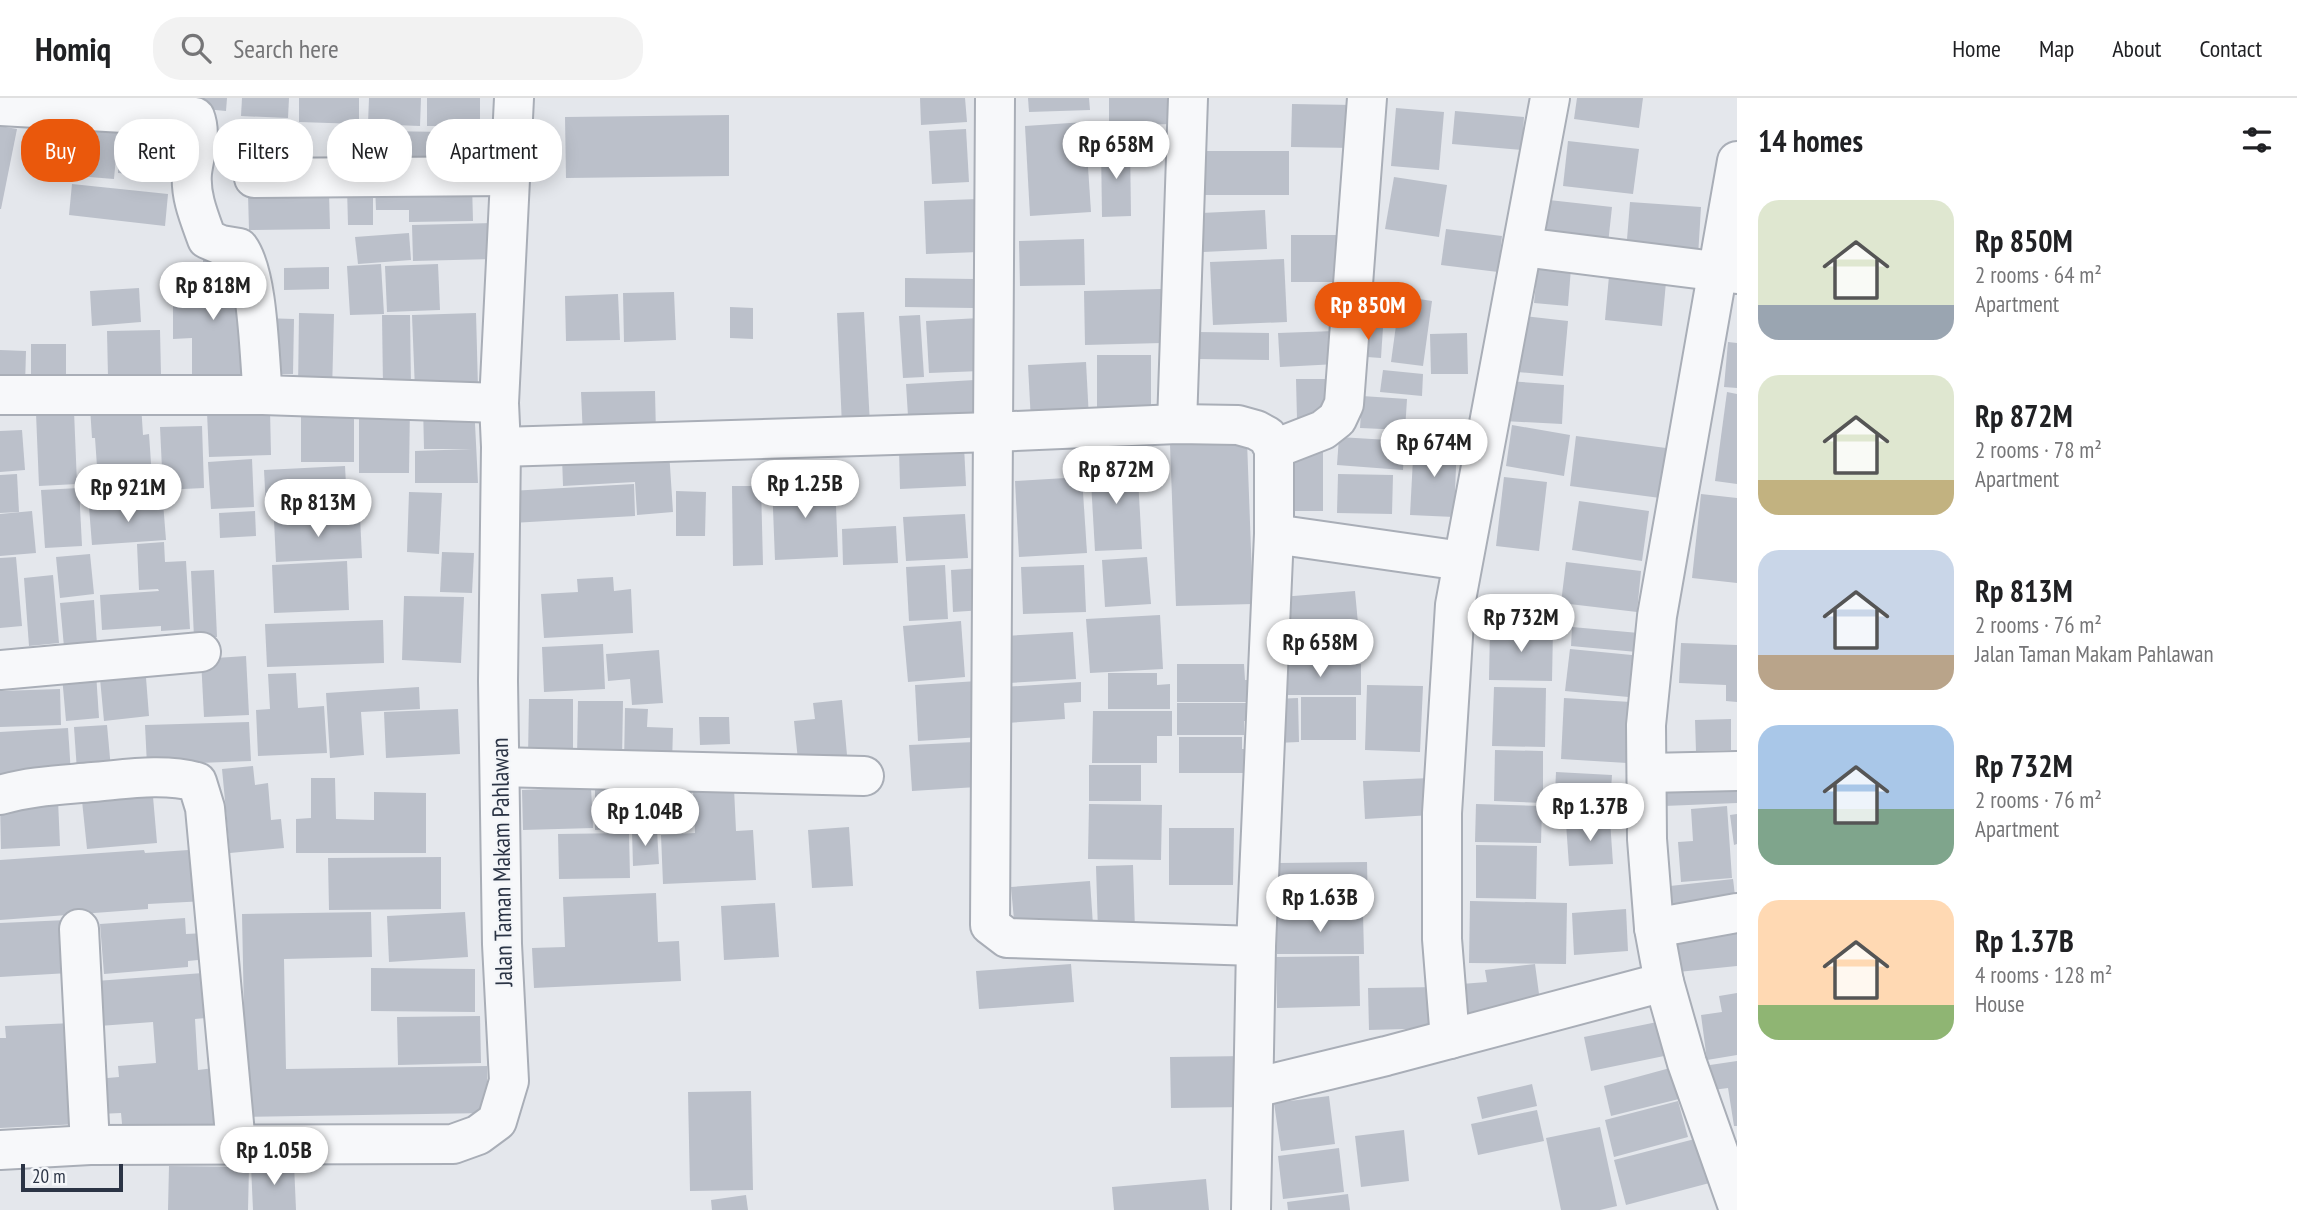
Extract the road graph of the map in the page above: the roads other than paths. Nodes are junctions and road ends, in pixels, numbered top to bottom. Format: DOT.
graph roads {
  1 [pos="514,98"];
  2 [pos="995,98"];
  3 [pos="1188,98"];
  4 [pos="1367,98"];
  5 [pos="1550,98"];
  6 [pos="0,106"];
  7 [pos="513,119"];
  8 [pos="1737,161"];
  9 [pos="426,177"];
  10 [pos="313,178"];
  11 [pos="509,182"];
  12 [pos="1523,247"];
  13 [pos="1728,273"];
  14 [pos="0,395"];
  15 [pos="263,395"];
  16 [pos="499,403"];
  17 [pos="1177,424"];
  18 [pos="992,432"];
  19 [pos="501,447"];
  20 [pos="1274,449"];
  21 [pos="1273,534"];
  22 [pos="1462,561"];
  23 [pos="201,652"];
  24 [pos="0,670"];
  25 [pos="499,767"];
  26 [pos="1737,771"];
  27 [pos="1647,773"];
  28 [pos="864,776"];
  29 [pos="0,795"];
  30 [pos="1737,913"];
  31 [pos="1654,928"];
  32 [pos="79,929"];
  33 [pos="1256,946"];
  34 [pos="1664,982"];
  35 [pos="1450,1039"];
  36 [pos="1254,1088"];
  37 [pos="236,1145"];
  38 [pos="90,1146"];
  39 [pos="0,1150"];
  40 [pos="1737,1204"];
  41 [pos="1251,1210"];
  1 -- 7 [label="street, Jalan Taman Makam Pahlawan"];
  2 -- 18 [label="street"];
  3 -- 17 [label="street"];
  4 -- 20 [label="street"];
  5 -- 12 [label="street"];
  6 -- 15 [label="street"];
  8 -- 13 [label="street"];
  9 -- 10 [label="street"];
  11 -- 16 [label="street, Jalan Taman Makam Pahlawan"];
  12 -- 13 [label="street"];
  12 -- 22 [label="street"];
  13 -- 27 [label="street"];
  14 -- 15 [label="street"];
  15 -- 16 [label="street"];
  16 -- 19 [label="street, Jalan Taman Makam Pahlawan"];
  17 -- 18 [label="street"];
  17 -- 20 [label="street"];
  18 -- 19 [label="street"];
  18 -- 33 [label="street"];
  19 -- 25 [label="street, Jalan Taman Makam Pahlawan"];
  20 -- 21 [label="street"];
  21 -- 22 [label="street"];
  21 -- 33 [label="street"];
  22 -- 35 [label="street"];
  23 -- 24 [label="street"];
  25 -- 28 [label="street"];
  25 -- 37 [label="street, Jalan Taman Makam Pahlawan"];
  26 -- 27 [label="street"];
  27 -- 31 [label="street"];
  29 -- 37 [label="street"];
  30 -- 31 [label="street"];
  31 -- 34 [label="street"];
  32 -- 38 [label="street"];
  33 -- 36 [label="street"];
  34 -- 35 [label="street"];
  34 -- 40 [label="street"];
  35 -- 36 [label="street"];
  36 -- 41 [label="street"];
  37 -- 38 [label="street, Jalan Taman Makam Pahlawan"];
  38 -- 39 [label="street, Jalan Taman Makam Pahlawan"];
}
